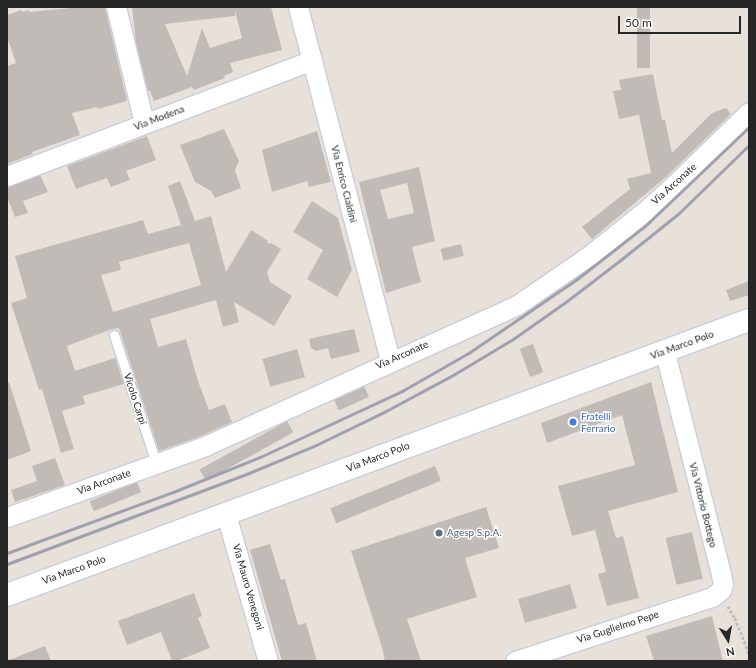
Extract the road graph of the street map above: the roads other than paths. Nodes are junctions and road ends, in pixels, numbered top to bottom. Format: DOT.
graph roads {
  1 [pos="116,7"];
  2 [pos="298,7"];
  3 [pos="312,60"];
  4 [pos="749,112"];
  5 [pos="144,123"];
  6 [pos="7,176"];
  7 [pos="749,320"];
  8 [pos="114,335"];
  9 [pos="665,352"];
  10 [pos="390,360"];
  11 [pos="156,463"];
  12 [pos="8,512"];
  13 [pos="226,514"];
  14 [pos="720,592"];
  15 [pos="7,596"];
  16 [pos="538,658"];
  17 [pos="268,661"];
  18 [pos="515,661"];
  1 -- 5 [label="street"];
  2 -- 3 [label="street, Via Enrico Cialdini"];
  3 -- 5 [label="street, Via Modena"];
  3 -- 10 [label="street, Via Enrico Cialdini"];
  4 -- 10 [label="street, Via Arconate"];
  5 -- 6 [label="street, Via Modena"];
  7 -- 9 [label="street, Via Marco Polo"];
  8 -- 11 [label="lane, Vicolo Carpi"];
  9 -- 13 [label="street, Via Marco Polo"];
  9 -- 14 [label="street, Via Vittorio Bottego"];
  10 -- 11 [label="street, Via Arconate"];
  11 -- 12 [label="street, Via Arconate"];
  13 -- 15 [label="street, Via Marco Polo"];
  13 -- 17 [label="street, Via Mauro Venegoni"];
  14 -- 16 [label="street, Via Guglielmo Pepe"];
  16 -- 18 [label="street, Via Guglielmo Pepe"];
}
